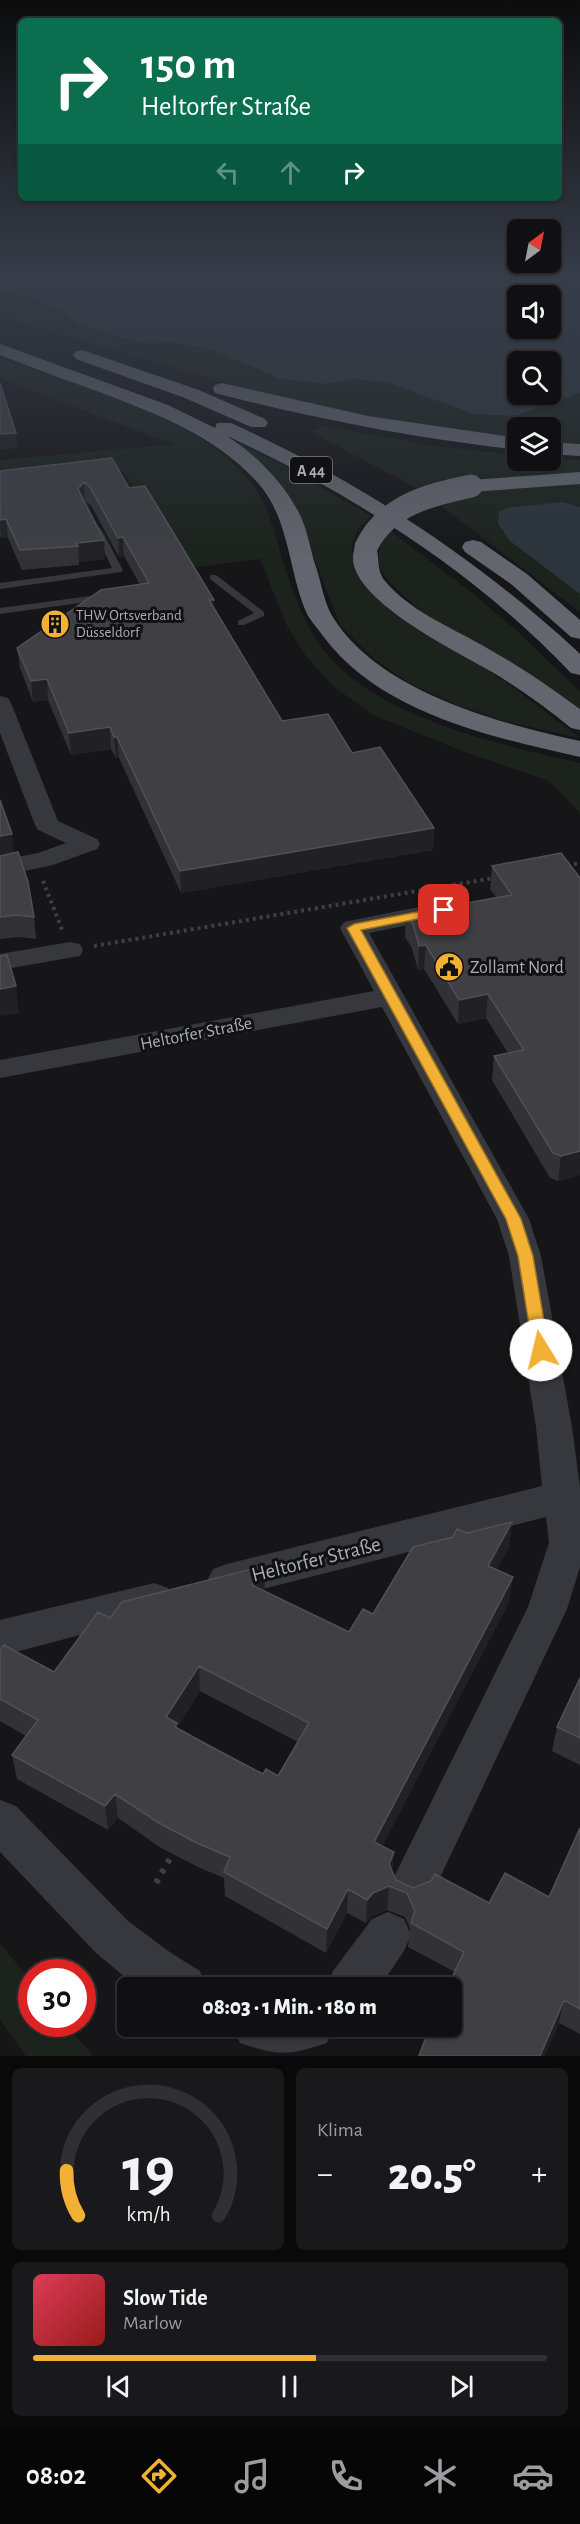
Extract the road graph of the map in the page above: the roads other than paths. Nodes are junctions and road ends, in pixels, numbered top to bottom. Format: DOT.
graph roads {
  1 [pos="57,369"];
  2 [pos="77,369"];
  3 [pos="123,369"];
  4 [pos="155,369"];
  5 [pos="507,443"];
  6 [pos="561,449"];
  7 [pos="580,450"];
  8 [pos="361,476"];
  9 [pos="580,478"];
  10 [pos="388,491"];
  11 [pos="432,518"];
  12 [pos="94,524"];
  13 [pos="461,538"];
  14 [pos="213,577"];
  15 [pos="0,586"];
  16 [pos="114,596"];
  17 [pos="0,610"];
  18 [pos="241,623"];
  19 [pos="580,632"];
  20 [pos="580,668"];
  21 [pos="2,714"];
  22 [pos="580,722"];
  23 [pos="580,749"];
  24 [pos="0,868"];
  25 [pos="444,910"];
  26 [pos="70,950"];
  27 [pos="0,962"];
  28 [pos="391,997"];
  29 [pos="0,1070"];
  30 [pos="563,1497"];
  31 [pos="0,1638"];
  32 [pos="0,1821"];
  33 [pos="412,1887"];
  34 [pos="388,1935"];
  35 [pos="165,1977"];
  36 [pos="359,1977"];
  1 -- 23 [label="highway"];
  2 -- 20 [label="highway, A 44"];
  3 -- 8 [label="highway, A 44"];
  4 -- 5 [label="highway, A 44"];
  6 -- 7 [label="highway"];
  9 -- 22 [label="highway, bridge"];
  10 -- 11 [label="highway"];
  12 -- 15 [label="lane"];
  13 -- 19 [label="highway"];
  14 -- 18 [label="lane"];
  16 -- 17 [label="lane"];
  21 -- 24 [label="street"];
  25 -- 28 [label="street"];
  26 -- 27 [label="street"];
  28 -- 29 [label="street, Heltorfer Straße"];
  28 -- 30 [label="street"];
  30 -- 31 [label="street, Heltorfer Straße"];
  30 -- 33 [label="street"];
  32 -- 35 [label="street"];
  34 -- 36 [label="street"];
}
